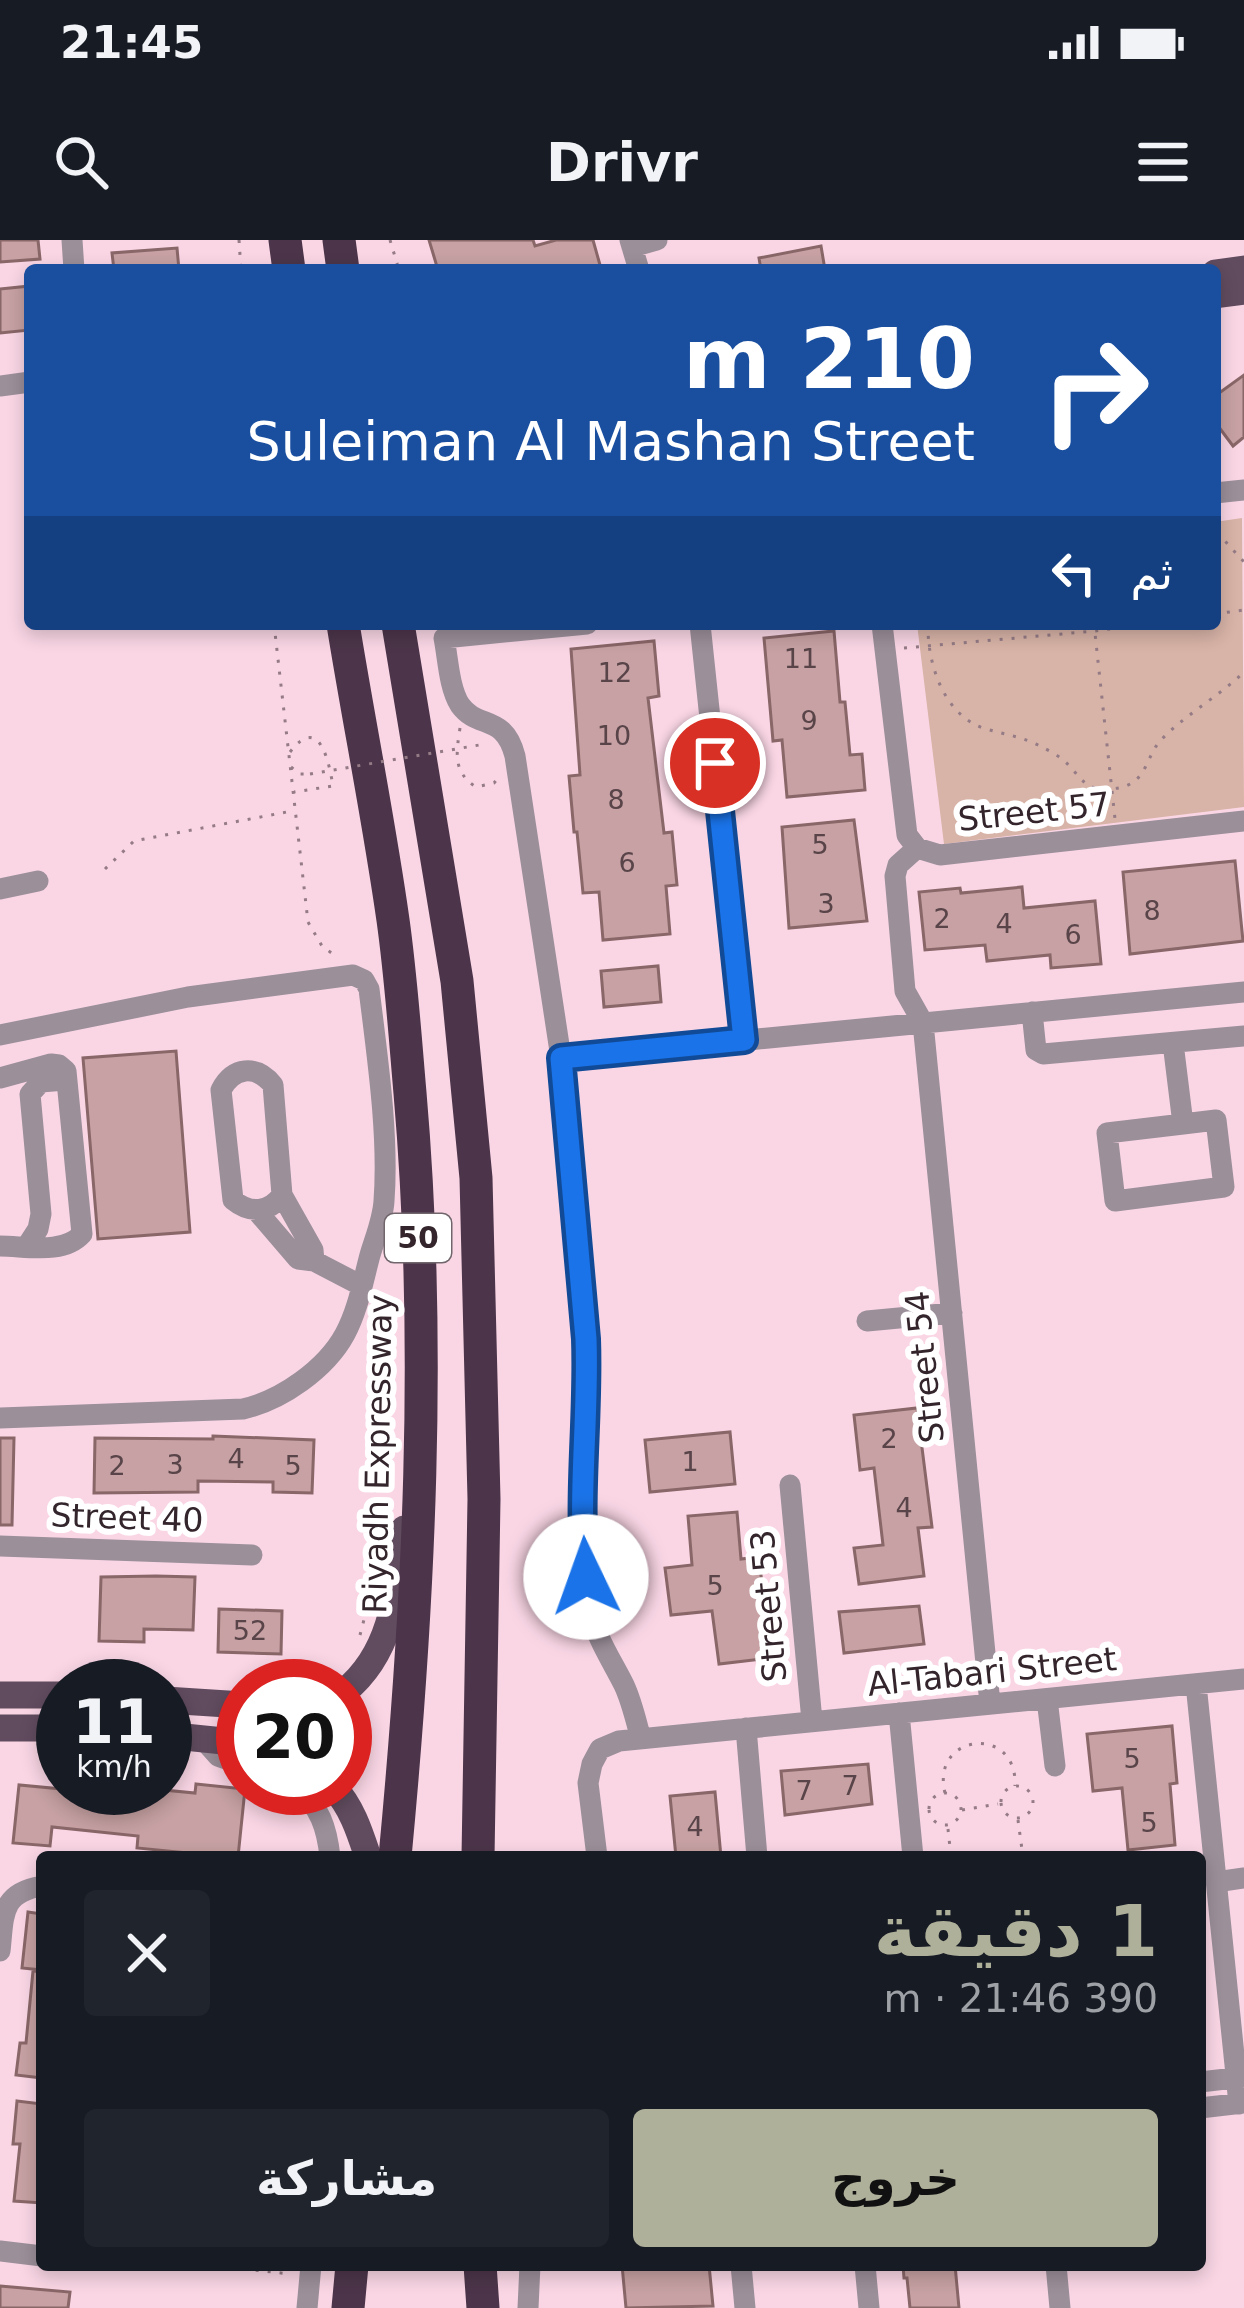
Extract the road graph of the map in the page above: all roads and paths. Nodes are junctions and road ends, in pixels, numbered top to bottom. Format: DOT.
graph roads {
  1 [pos="657,240"];
  2 [pos="631,244"];
  3 [pos="1221,539"];
  4 [pos="1244,562"];
  5 [pos="275,630"];
  6 [pos="344,630"];
  7 [pos="399,630"];
  8 [pos="526,630"];
  9 [pos="701,630"];
  10 [pos="883,630"];
  11 [pos="928,630"];
  12 [pos="1102,630"];
  13 [pos="1095,631"];
  14 [pos="927,646"];
  15 [pos="885,649"];
  16 [pos="1244,672"];
  17 [pos="459,735"];
  18 [pos="496,749"];
  19 [pos="501,774"];
  20 [pos="1112,789"];
  21 [pos="292,793"];
  22 [pos="294,811"];
  23 [pos="1244,821"];
  24 [pos="1117,835"];
  25 [pos="917,848"];
  26 [pos="105,869"];
  27 [pos="38,881"];
  28 [pos="0,889"];
  29 [pos="353,975"];
  30 [pos="1244,992"];
  31 [pos="1032,1012"];
  32 [pos="923,1023"];
  33 [pos="0,1035"];
  34 [pos="1244,1036"];
  35 [pos="744,1040"];
  36 [pos="1173,1043"];
  37 [pos="561,1058"];
  38 [pos="0,1078"];
  39 [pos="67,1079"];
  40 [pos="0,1092"];
  41 [pos="30,1094"];
  42 [pos="1183,1124"];
  43 [pos="282,1195"];
  44 [pos="256,1210"];
  45 [pos="10,1244"];
  46 [pos="314,1262"];
  47 [pos="362,1286"];
  48 [pos="376,1309"];
  49 [pos="952,1313"];
  50 [pos="867,1321"];
  51 [pos="419,1406"];
  52 [pos="0,1418"];
  53 [pos="790,1486"];
  54 [pos="0,1546"];
  55 [pos="252,1555"];
  56 [pos="360,1633"];
  57 [pos="372,1662"];
  58 [pos="1244,1678"];
  59 [pos="1196,1684"];
  60 [pos="0,1695"];
  61 [pos="36,1695"];
  62 [pos="1047,1699"];
  63 [pos="192,1702"];
  64 [pos="198,1702"];
  65 [pos="216,1704"];
  66 [pos="990,1704"];
  67 [pos="899,1713"];
  68 [pos="812,1721"];
  69 [pos="0,1728"];
  70 [pos="36,1728"];
  71 [pos="746,1728"];
  72 [pos="192,1737"];
  73 [pos="202,1738"];
  74 [pos="641,1738"];
  75 [pos="216,1740"];
  76 [pos="216,1754"];
  77 [pos="1055,1766"];
  78 [pos="1015,1786"];
  79 [pos="945,1793"];
  80 [pos="1000,1804"];
  81 [pos="962,1810"];
  82 [pos="319,1815"];
  83 [pos="352,1815"];
  84 [pos="1018,1819"];
  85 [pos="948,1826"];
  86 [pos="329,1851"];
  87 [pos="366,1851"];
  88 [pos="395,1851"];
  89 [pos="478,1851"];
  90 [pos="595,1851"];
  91 [pos="757,1851"];
  92 [pos="912,1851"];
  93 [pos="950,1851"];
  94 [pos="1022,1851"];
  95 [pos="1244,1878"];
  96 [pos="1216,1882"];
  97 [pos="36,1887"];
  98 [pos="0,1951"];
  99 [pos="1240,2077"];
  100 [pos="1206,2081"];
  101 [pos="1242,2104"];
  102 [pos="1206,2107"];
  103 [pos="0,2251"];
  104 [pos="36,2255"];
  105 [pos="311,2271"];
  106 [pos="351,2271"];
  107 [pos="480,2271"];
  108 [pos="530,2271"];
  109 [pos="741,2271"];
  110 [pos="866,2271"];
  111 [pos="1057,2271"];
  112 [pos="307,2308"];
  113 [pos="348,2308"];
  114 [pos="483,2308"];
  115 [pos="528,2308"];
  116 [pos="745,2308"];
  117 [pos="869,2308"];
  118 [pos="1060,2308"];
  1 -- 2 [label="street"];
  3 -- 4 [label="path"];
  5 -- 21 [label="path"];
  6 -- 51 [label="highway, Riyadh Expressway / 50"];
  7 -- 89 [label="highway, 50"];
  8 -- 37 [label="street"];
  9 -- 35 [label="street"];
  10 -- 15 [label="street, Street 57"];
  11 -- 14 [label="path"];
  12 -- 13 [label="path"];
  13 -- 14 [label="path"];
  13 -- 20 [label="path"];
  14 -- 15 [label="path"];
  14 -- 20 [label="path"];
  15 -- 25 [label="street, Street 57"];
  16 -- 20 [label="path"];
  17 -- 19 [label="path"];
  18 -- 21 [label="path, bridge"];
  20 -- 24 [label="path"];
  21 -- 22 [label="path"];
  22 -- 26 [label="path"];
  22 -- 29 [label="path"];
  23 -- 24 [label="street, Street 57"];
  24 -- 25 [label="street, Street 57"];
  25 -- 32 [label="street, Street 54"];
  27 -- 28 [label="street"];
  29 -- 33 [label="street"];
  29 -- 47 [label="street"];
  30 -- 31 [label="street"];
  31 -- 32 [label="street"];
  31 -- 36 [label="street"];
  32 -- 35 [label="street"];
  32 -- 49 [label="street, Street 54"];
  34 -- 36 [label="street"];
  35 -- 37 [label="street"];
  36 -- 42 [label="street"];
  37 -- 74 [label="street"];
  38 -- 39 [label="street"];
  39 -- 41 [label="street"];
  39 -- 45 [label="street"];
  40 -- 41 [label="street"];
  41 -- 45 [label="street"];
  42 -- 42 [label="street"];
  43 -- 44 [label="street"];
  43 -- 44 [label="street"];
  43 -- 46 [label="street"];
  44 -- 46 [label="street"];
  46 -- 47 [label="street"];
  47 -- 52 [label="street"];
  48 -- 56 [label="path"];
  49 -- 50 [label="street"];
  49 -- 66 [label="street, Street 54"];
  51 -- 57 [label="main road"];
  51 -- 88 [label="highway, Riyadh Expressway / 50"];
  53 -- 68 [label="street, Street 53"];
  54 -- 55 [label="street, Street 40"];
  58 -- 59 [label="street, Al-Tabari Street"];
  59 -- 62 [label="street, Al-Tabari Street"];
  59 -- 96 [label="street"];
  60 -- 61 [label="main road"];
  62 -- 66 [label="street, Al-Tabari Street"];
  62 -- 77 [label="street"];
  63 -- 64 [label="main road"];
  64 -- 65 [label="main road"];
  64 -- 73 [label="main road"];
  66 -- 67 [label="street, Al-Tabari Street"];
  67 -- 68 [label="street, Al-Tabari Street"];
  67 -- 92 [label="street"];
  68 -- 71 [label="street, Al-Tabari Street"];
  69 -- 70 [label="main road"];
  71 -- 74 [label="street, Al-Tabari Street"];
  71 -- 91 [label="street"];
  72 -- 73 [label="main road"];
  73 -- 75 [label="main road"];
  73 -- 76 [label="street"];
  74 -- 90 [label="street"];
  78 -- 79 [label="path"];
  78 -- 80 [label="path"];
  78 -- 84 [label="path"];
  79 -- 81 [label="path"];
  79 -- 85 [label="path"];
  80 -- 81 [label="path"];
  80 -- 84 [label="path"];
  81 -- 85 [label="path"];
  82 -- 86 [label="street"];
  83 -- 87 [label="main road"];
  84 -- 94 [label="path"];
  85 -- 93 [label="path"];
  95 -- 96 [label="street"];
  96 -- 99 [label="street"];
  97 -- 98 [label="street"];
  99 -- 100 [label="street"];
  99 -- 101 [label="street"];
  101 -- 102 [label="street"];
  103 -- 104 [label="street"];
  105 -- 112 [label="street"];
  106 -- 113 [label="highway"];
  107 -- 114 [label="highway"];
  108 -- 115 [label="street"];
  109 -- 116 [label="street"];
  110 -- 117 [label="street"];
  111 -- 118 [label="street"];
}
